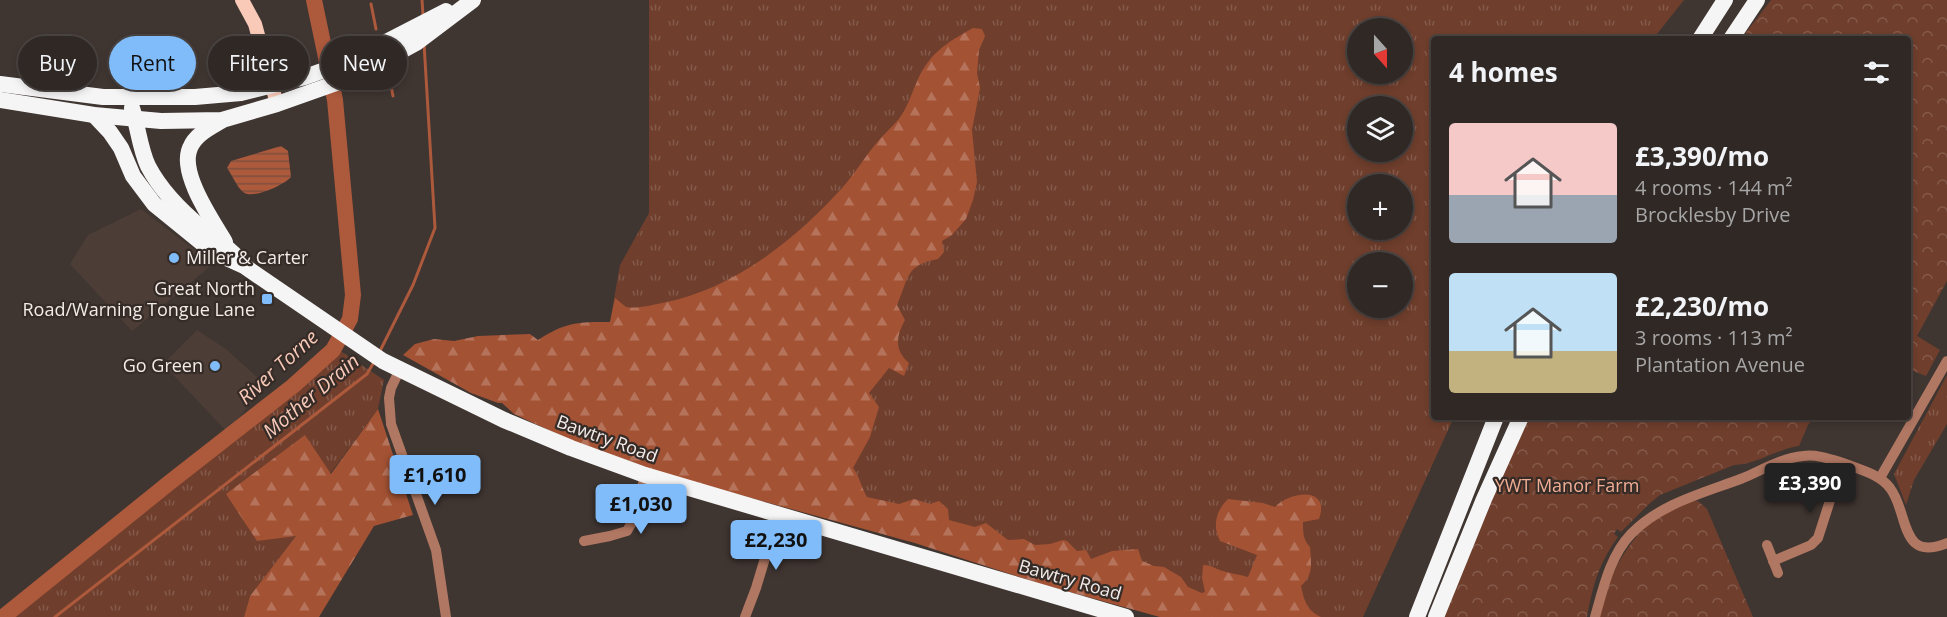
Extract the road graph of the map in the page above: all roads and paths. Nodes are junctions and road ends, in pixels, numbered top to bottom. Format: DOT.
graph roads {
  1 [pos="242,0"];
  2 [pos="471,0"];
  3 [pos="1725,0"];
  4 [pos="1757,0"];
  5 [pos="258,36"];
  6 [pos="1702,36"];
  7 [pos="1733,36"];
  8 [pos="407,40"];
  9 [pos="0,84"];
  10 [pos="321,86"];
  11 [pos="255,90"];
  12 [pos="274,90"];
  13 [pos="129,98"];
  14 [pos="0,100"];
  15 [pos="277,104"];
  16 [pos="94,114"];
  17 [pos="129,117"];
  18 [pos="222,120"];
  19 [pos="121,148"];
  20 [pos="228,247"];
  21 [pos="244,266"];
  22 [pos="1947,362"];
  23 [pos="400,369"];
  24 [pos="1913,411"];
  25 [pos="1495,420"];
  26 [pos="1520,420"];
  27 [pos="1909,420"];
  28 [pos="1842,463"];
  29 [pos="645,475"];
  30 [pos="1880,478"];
  31 [pos="778,515"];
  32 [pos="584,541"];
  33 [pos="1947,543"];
  34 [pos="1767,545"];
  35 [pos="1773,561"];
  36 [pos="1778,573"];
  37 [pos="446,617"];
  38 [pos="745,617"];
  39 [pos="1126,617"];
  40 [pos="1417,617"];
  41 [pos="1436,617"];
  42 [pos="1595,617"];
  1 -- 5 [label="main road"];
  2 -- 8 [label="highway"];
  3 -- 6 [label="highway"];
  4 -- 7 [label="highway"];
  9 -- 13 [label="highway"];
  10 -- 15 [label="highway"];
  11 -- 13 [label="highway"];
  12 -- 15 [label="main road"];
  13 -- 17 [label="highway, Bawtry Road"];
  14 -- 16 [label="highway"];
  15 -- 18 [label="highway"];
  16 -- 17 [label="highway"];
  16 -- 19 [label="highway, Bawtry Road"];
  17 -- 18 [label="highway"];
  17 -- 19 [label="highway, Bawtry Road"];
  17 -- 20 [label="highway, Bawtry Road"];
  18 -- 20 [label="highway"];
  19 -- 21 [label="highway, Bawtry Road"];
  20 -- 21 [label="highway, Bawtry Road"];
  21 -- 23 [label="highway, Bawtry Road"];
  22 -- 24 [label="street"];
  23 -- 29 [label="highway, Bawtry Road"];
  23 -- 37 [label="street"];
  25 -- 40 [label="highway"];
  26 -- 41 [label="highway"];
  27 -- 30 [label="street"];
  28 -- 30 [label="street"];
  28 -- 35 [label="street"];
  28 -- 42 [label="street"];
  29 -- 31 [label="highway, Bawtry Road"];
  29 -- 32 [label="street"];
  30 -- 33 [label="street"];
  31 -- 38 [label="street"];
  31 -- 39 [label="highway, Bawtry Road"];
  34 -- 35 [label="street"];
  35 -- 36 [label="street"];
}
